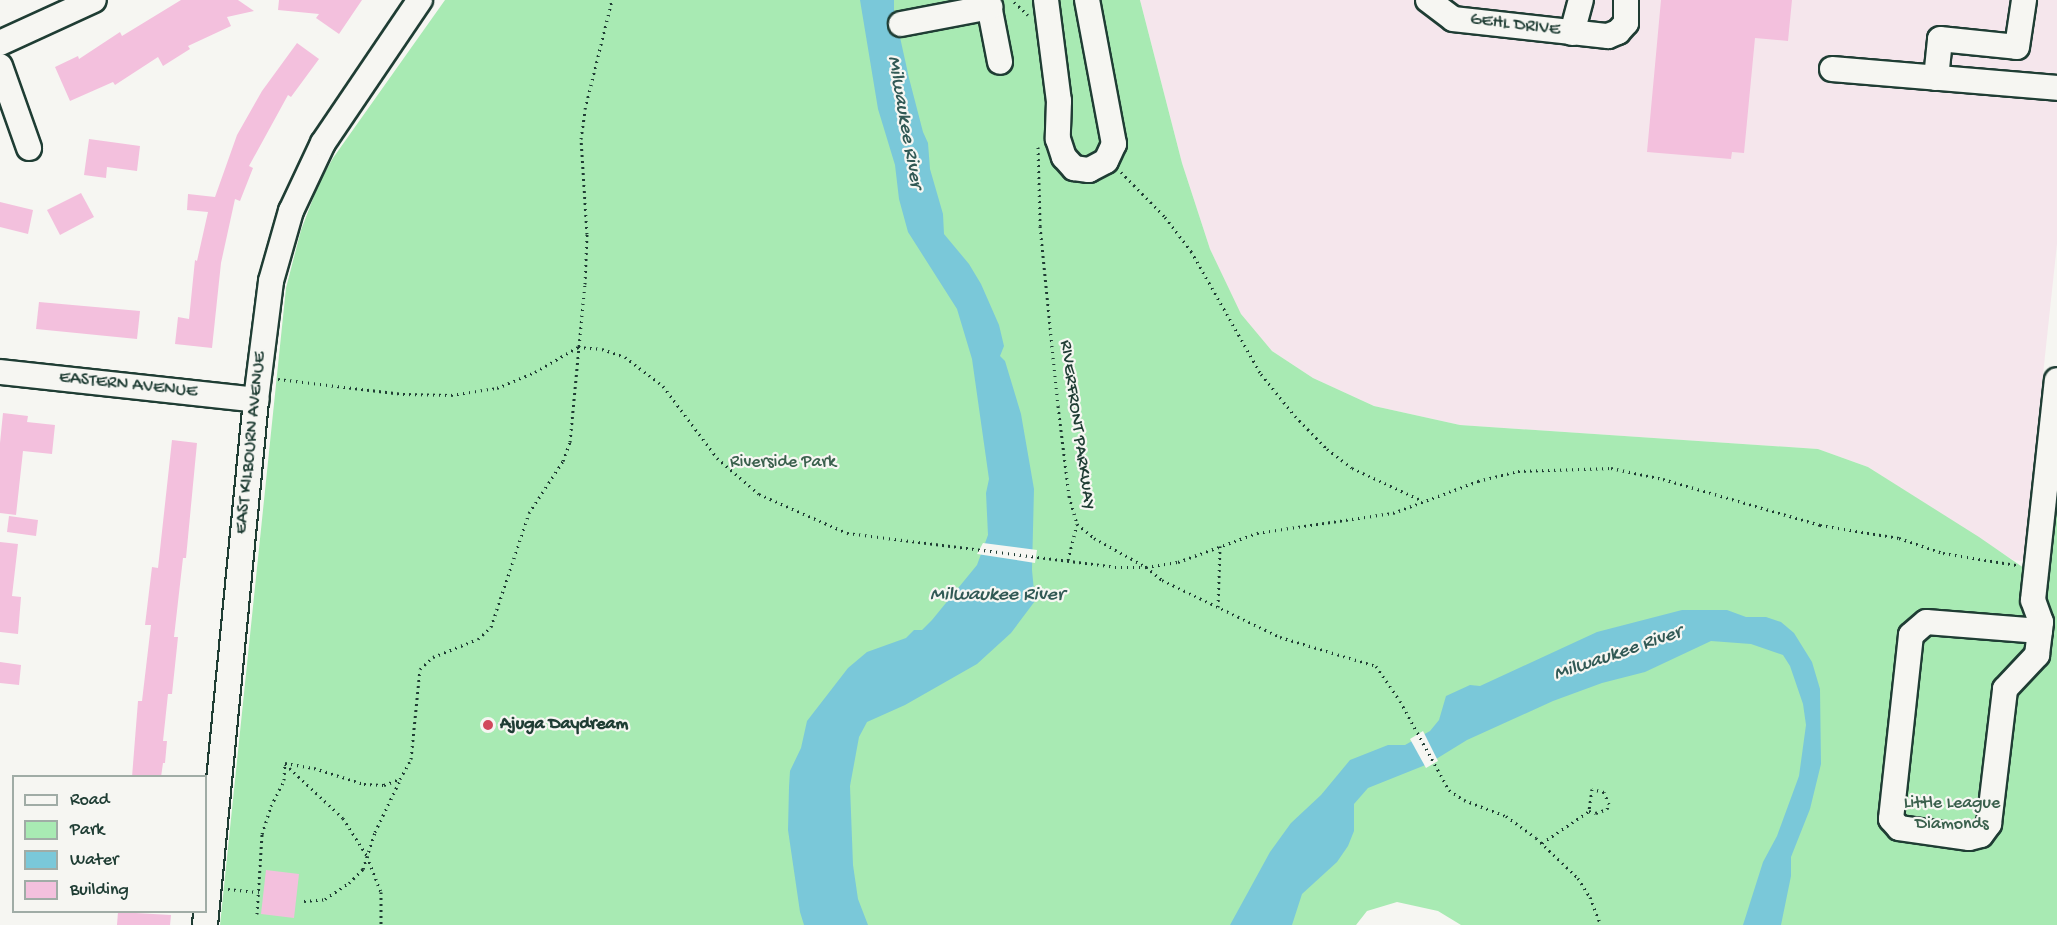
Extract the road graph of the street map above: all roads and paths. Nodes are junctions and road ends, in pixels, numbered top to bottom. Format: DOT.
graph roads {
  1 [pos="94,0"];
  2 [pos="420,0"];
  3 [pos="612,0"];
  4 [pos="1046,0"];
  5 [pos="1087,0"];
  6 [pos="1428,0"];
  7 [pos="1581,0"];
  8 [pos="1626,0"];
  9 [pos="2024,0"];
  10 [pos="989,4"];
  11 [pos="901,24"];
  12 [pos="1572,33"];
  13 [pos="0,43"];
  14 [pos="1000,62"];
  15 [pos="0,66"];
  16 [pos="1832,69"];
  17 [pos="1936,78"];
  18 [pos="2057,88"];
  19 [pos="1038,141"];
  20 [pos="29,148"];
  21 [pos="1106,161"];
  22 [pos="578,347"];
  23 [pos="0,372"];
  24 [pos="259,376"];
  25 [pos="2057,380"];
  26 [pos="256,400"];
  27 [pos="1423,501"];
  28 [pos="1077,524"];
  29 [pos="1220,546"];
  30 [pos="1068,560"];
  31 [pos="1146,567"];
  32 [pos="2036,567"];
  33 [pos="1218,607"];
  34 [pos="2040,631"];
  35 [pos="285,763"];
  36 [pos="400,779"];
  37 [pos="1589,811"];
  38 [pos="1542,843"];
  39 [pos="368,856"];
  40 [pos="208,887"];
  41 [pos="259,892"];
  42 [pos="207,900"];
  43 [pos="304,901"];
  44 [pos="258,914"];
  45 [pos="381,925"];
  46 [pos="1601,925"];
  1 -- 13 [label="street"];
  2 -- 24 [label="street, EAST KILBOURN AVENUE"];
  3 -- 22 [label="path"];
  4 -- 21 [label="street"];
  5 -- 21 [label="street"];
  6 -- 12 [label="street, GEHL DRIVE"];
  7 -- 12 [label="street, GEHL DRIVE"];
  8 -- 12 [label="street, GEHL DRIVE"];
  9 -- 17 [label="street"];
  10 -- 11 [label="street"];
  10 -- 14 [label="street"];
  15 -- 20 [label="street"];
  16 -- 17 [label="street"];
  17 -- 18 [label="street"];
  19 -- 28 [label="path, RIVERFRONT PARKWAY"];
  21 -- 27 [label="path"];
  22 -- 24 [label="path"];
  22 -- 30 [label="path"];
  22 -- 36 [label="path"];
  23 -- 26 [label="street, EASTERN AVENUE"];
  24 -- 26 [label="street, EAST KILBOURN AVENUE"];
  25 -- 32 [label="street"];
  26 -- 40 [label="street, EAST KILBOURN AVENUE"];
  27 -- 29 [label="path"];
  27 -- 32 [label="path"];
  28 -- 30 [label="path"];
  28 -- 31 [label="path, RIVERFRONT PARKWAY"];
  29 -- 31 [label="path"];
  29 -- 33 [label="path"];
  30 -- 31 [label="path"];
  31 -- 33 [label="path, RIVERFRONT PARKWAY"];
  32 -- 34 [label="street"];
  33 -- 38 [label="path, RIVERFRONT PARKWAY"];
  34 -- 34 [label="street"];
  35 -- 36 [label="path"];
  35 -- 39 [label="path"];
  35 -- 41 [label="path"];
  36 -- 39 [label="path"];
  37 -- 37 [label="path"];
  37 -- 38 [label="path"];
  38 -- 46 [label="path, RIVERFRONT PARKWAY"];
  39 -- 43 [label="path"];
  39 -- 45 [label="path"];
  40 -- 41 [label="path"];
  40 -- 42 [label="street, EAST KILBOURN AVENUE"];
  41 -- 44 [label="path"];
}
